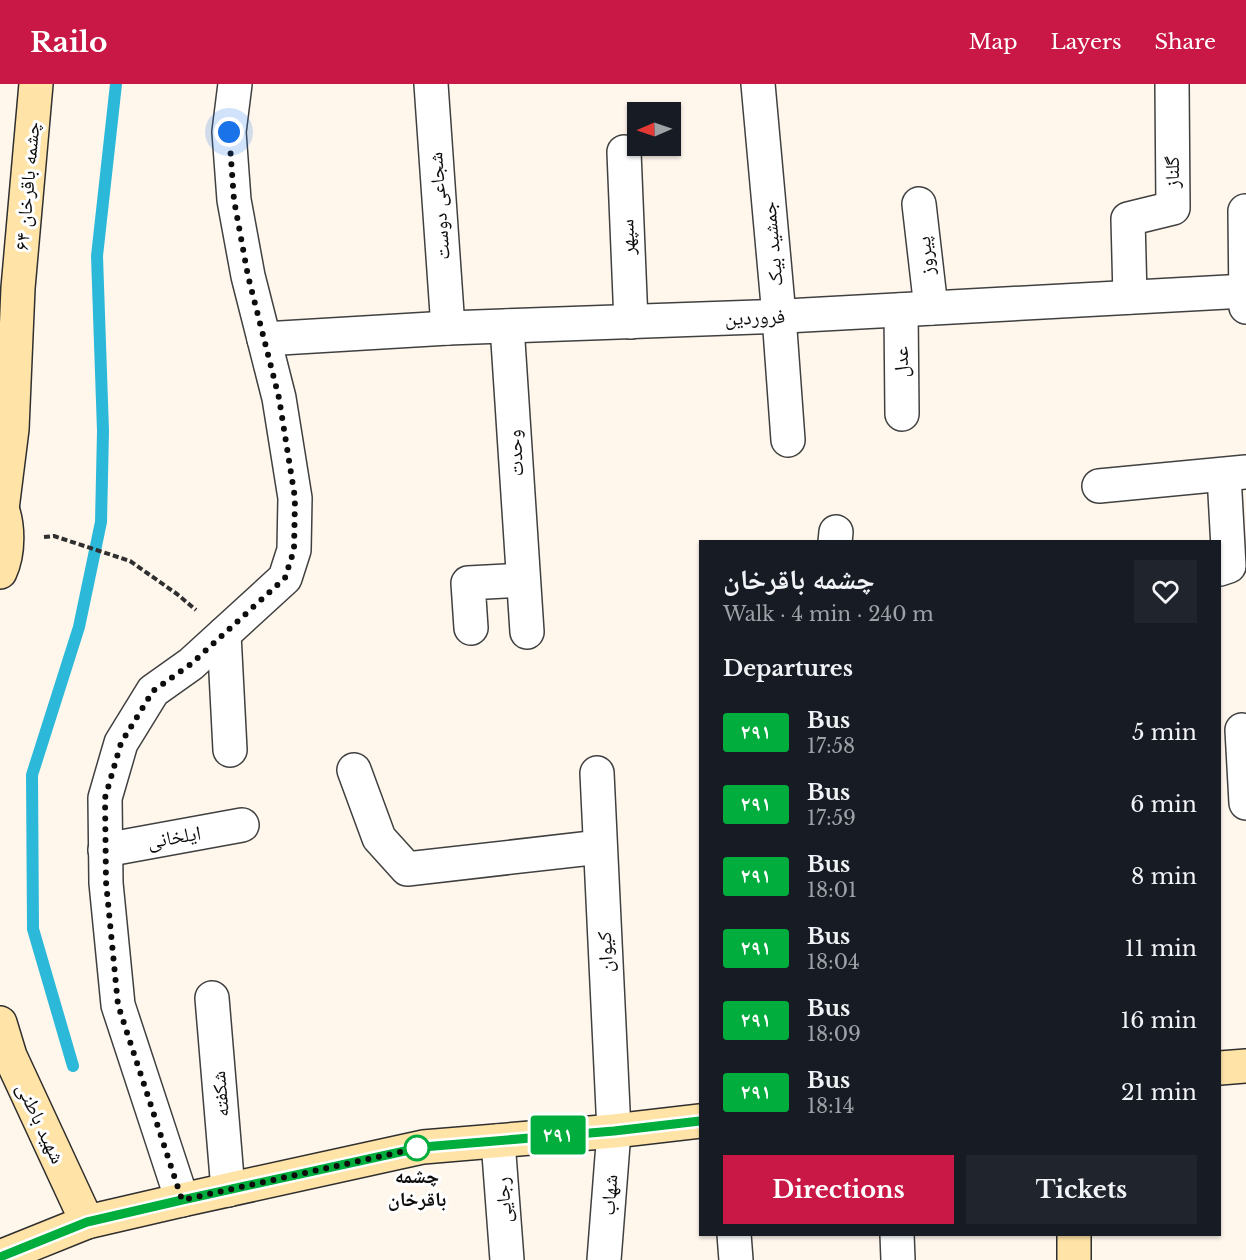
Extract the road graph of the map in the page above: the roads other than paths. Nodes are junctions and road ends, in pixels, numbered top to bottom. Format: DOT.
graph roads {
  1 [pos="36,84"];
  2 [pos="235,84"];
  3 [pos="430,84"];
  4 [pos="758,84"];
  5 [pos="1172,84"];
  6 [pos="624,152"];
  7 [pos="919,204"];
  8 [pos="1245,212"];
  9 [pos="18,288"];
  10 [pos="1246,291"];
  11 [pos="1130,297"];
  12 [pos="1246,307"];
  13 [pos="916,309"];
  14 [pos="779,316"];
  15 [pos="631,322"];
  16 [pos="507,326"];
  17 [pos="448,328"];
  18 [pos="264,339"];
  19 [pos="0,340"];
  20 [pos="902,414"];
  21 [pos="788,440"];
  22 [pos="1235,474"];
  23 [pos="1100,486"];
  24 [pos="1,506"];
  25 [pos="1221,569"];
  26 [pos="0,572"];
  27 [pos="523,580"];
  28 [pos="471,628"];
  29 [pos="527,632"];
  30 [pos="224,634"];
  31 [pos="1236,730"];
  32 [pos="230,750"];
  33 [pos="354,770"];
  34 [pos="597,773"];
  35 [pos="1246,803"];
  36 [pos="242,825"];
  37 [pos="600,847"];
  38 [pos="105,850"];
  39 [pos="212,998"];
  40 [pos="0,1023"];
  41 [pos="5,1058"];
  42 [pos="1246,1066"];
  43 [pos="1221,1068"];
  44 [pos="699,1121"];
  45 [pos="614,1131"];
  46 [pos="498,1141"];
  47 [pos="228,1190"];
  48 [pos="182,1200"];
  49 [pos="87,1222"];
  50 [pos="734,1236"];
  51 [pos="897,1236"];
  52 [pos="1074,1236"];
  53 [pos="0,1257"];
  54 [pos="507,1260"];
  55 [pos="604,1260"];
  56 [pos="736,1260"];
  57 [pos="898,1260"];
  58 [pos="1074,1260"];
  1 -- 9 [label="street, چشمه باقرخان ۶۴"];
  2 -- 18 [label="street"];
  3 -- 17 [label="street, شجاعی دوست"];
  4 -- 14 [label="street, جمشید بیک"];
  5 -- 11 [label="street, گلناز"];
  6 -- 15 [label="street, سپهر"];
  7 -- 13 [label="street, پیروز"];
  8 -- 10 [label="street"];
  9 -- 19 [label="street"];
  9 -- 24 [label="street"];
  10 -- 11 [label="street, فروردین"];
  10 -- 12 [label="street"];
  11 -- 13 [label="street, فروردین"];
  13 -- 14 [label="street, فروردین"];
  13 -- 20 [label="street, عدل"];
  14 -- 15 [label="street, فروردین"];
  14 -- 21 [label="street, جمشید بیک"];
  15 -- 16 [label="street, فروردین"];
  16 -- 17 [label="street, فروردین"];
  16 -- 27 [label="street, وحدت"];
  17 -- 18 [label="street, فروردین"];
  18 -- 30 [label="street"];
  22 -- 23 [label="street"];
  22 -- 25 [label="street"];
  24 -- 26 [label="street"];
  27 -- 28 [label="street"];
  27 -- 29 [label="street, وحدت"];
  30 -- 32 [label="street"];
  30 -- 38 [label="street"];
  31 -- 35 [label="street"];
  33 -- 37 [label="street"];
  34 -- 37 [label="street, کیوان"];
  36 -- 38 [label="street, ایلخانی"];
  37 -- 45 [label="street, کیوان"];
  38 -- 48 [label="street"];
  39 -- 47 [label="street, شکفته"];
  40 -- 41 [label="street, شهید باطنی"];
  41 -- 49 [label="street, شهید باطنی"];
  42 -- 43 [label="street"];
  44 -- 45 [label="street"];
  45 -- 46 [label="street"];
  45 -- 55 [label="street, شهاب"];
  46 -- 47 [label="street"];
  46 -- 54 [label="street, رجایی"];
  47 -- 48 [label="street"];
  48 -- 49 [label="street"];
  49 -- 53 [label="street"];
  50 -- 56 [label="street"];
  51 -- 57 [label="street"];
  52 -- 58 [label="street"];
}
